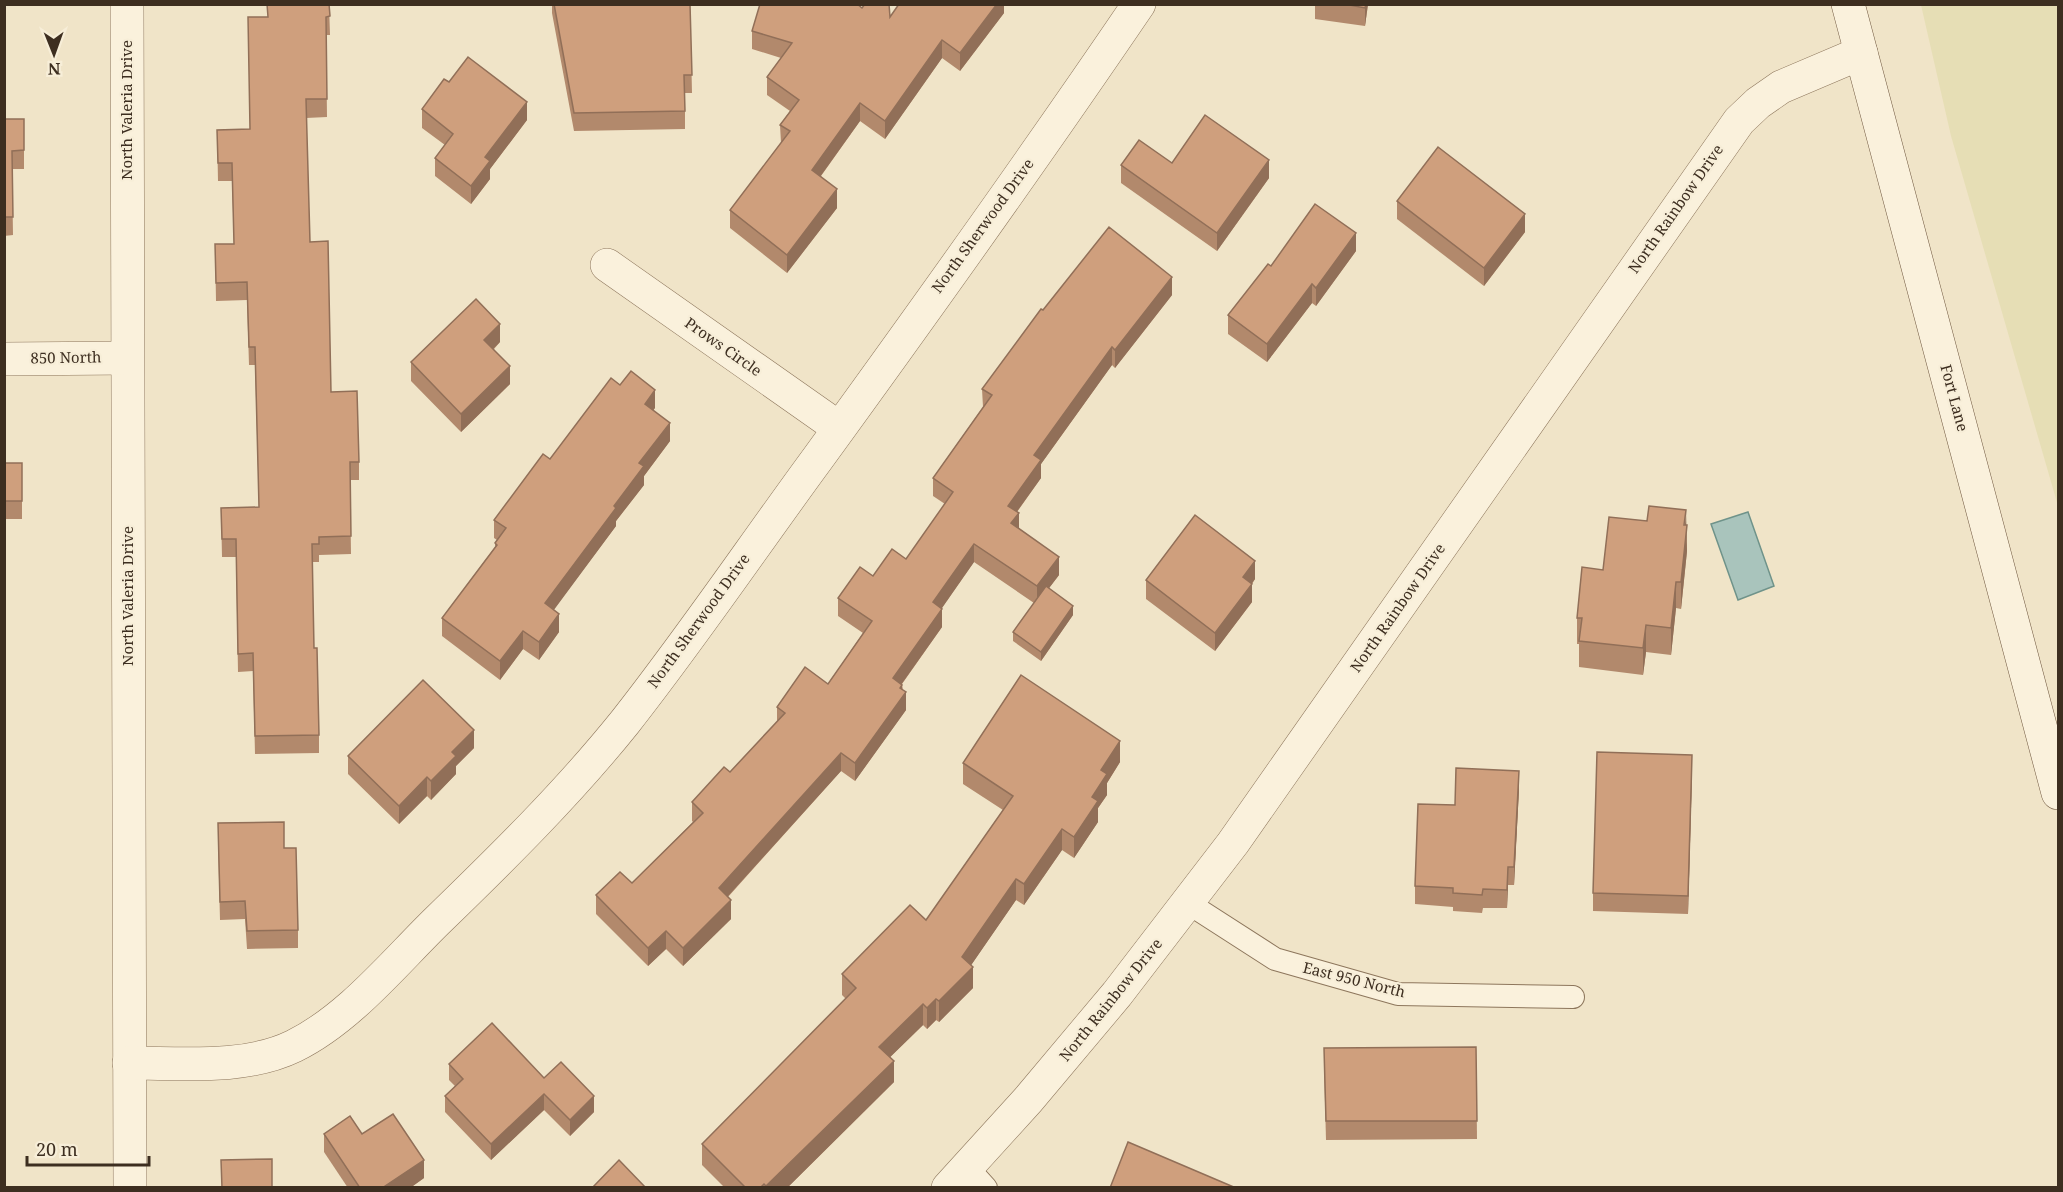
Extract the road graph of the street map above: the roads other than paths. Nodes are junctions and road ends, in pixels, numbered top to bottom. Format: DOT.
graph roads {
  1 [pos="127,4"];
  2 [pos="1140,4"];
  3 [pos="1848,4"];
  4 [pos="1861,53"];
  5 [pos="607,265"];
  6 [pos="127,357"];
  7 [pos="4,359"];
  8 [pos="839,428"];
  9 [pos="2058,793"];
  10 [pos="1188,903"];
  11 [pos="1573,997"];
  12 [pos="129,1063"];
  13 [pos="967,1181"];
  14 [pos="130,1188"];
  1 -- 6 [label="street, North Valeria Drive"];
  2 -- 8 [label="street, North Sherwood Drive"];
  3 -- 4 [label="street, Fort Lane"];
  4 -- 9 [label="street, Fort Lane"];
  4 -- 10 [label="street, North Rainbow Drive"];
  5 -- 8 [label="street, Prows Circle"];
  6 -- 7 [label="street, 850 North"];
  6 -- 12 [label="street, North Valeria Drive"];
  8 -- 12 [label="street, North Sherwood Drive"];
  10 -- 11 [label="lane, East 950 North"];
  10 -- 13 [label="street, North Rainbow Drive"];
  12 -- 14 [label="street, North Valeria Drive"];
}
